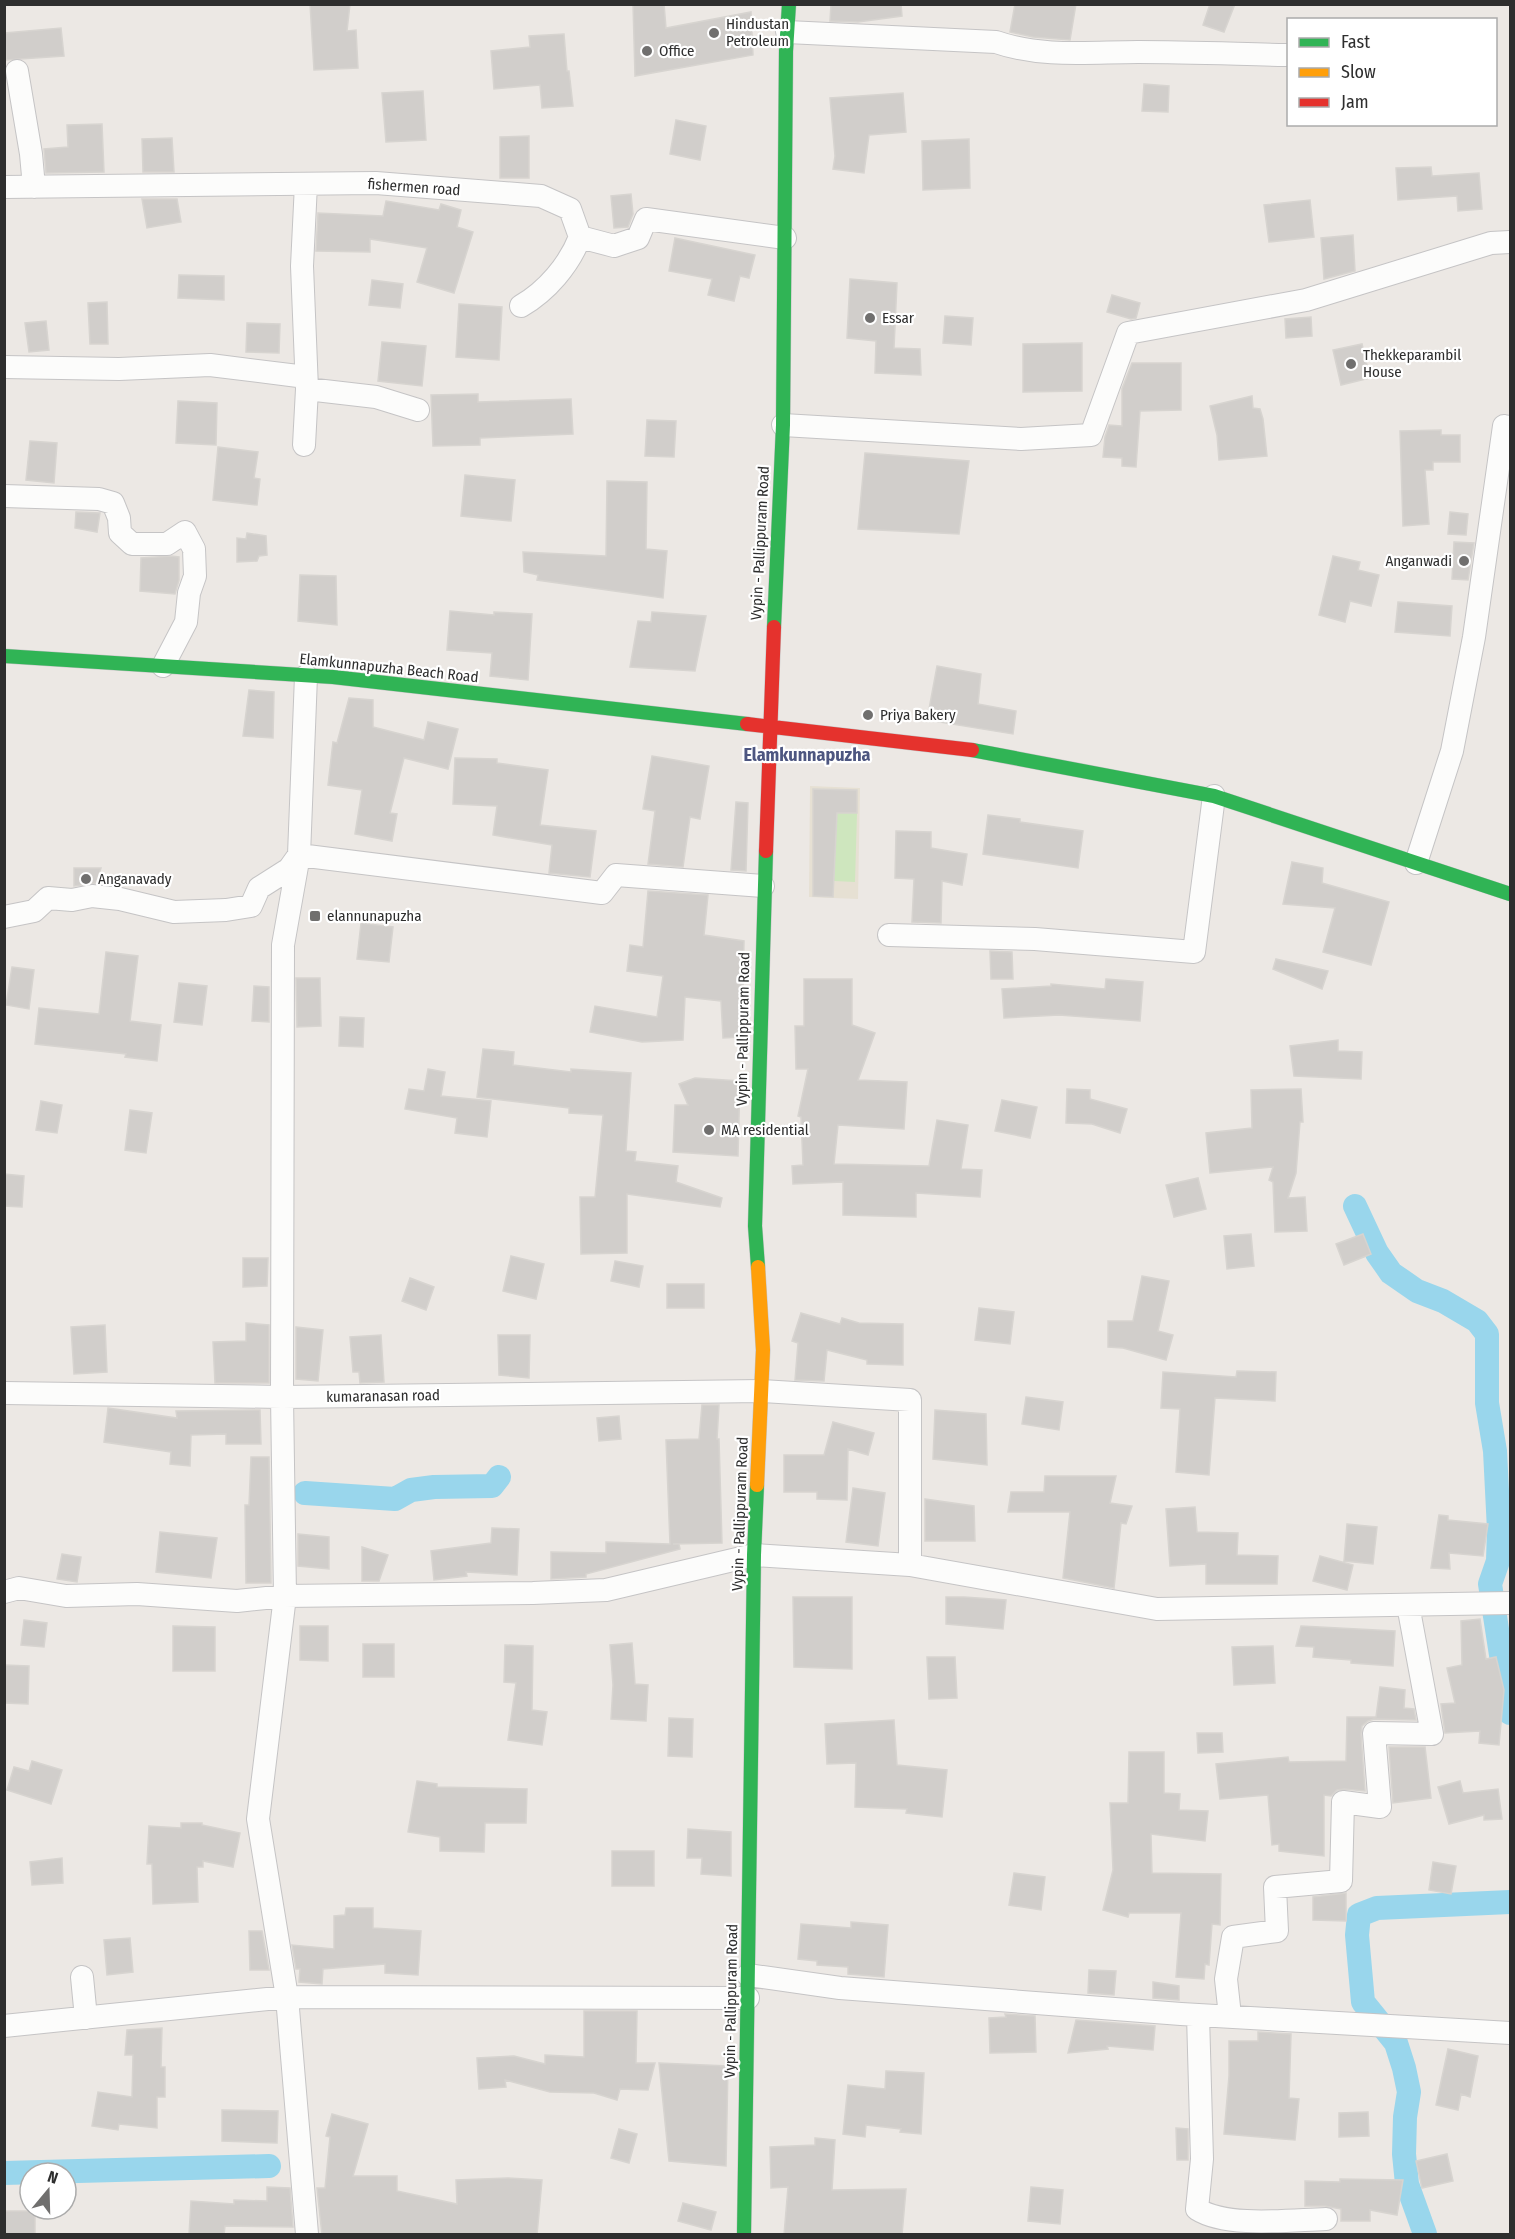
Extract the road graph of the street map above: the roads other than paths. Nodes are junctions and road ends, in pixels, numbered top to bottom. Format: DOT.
graph roads {
  1 [pos="789,4"];
  2 [pos="787,32"];
  3 [pos="1286,55"];
  4 [pos="17,71"];
  5 [pos="306,184"];
  6 [pos="4,187"];
  7 [pos="34,187"];
  8 [pos="580,237"];
  9 [pos="785,238"];
  10 [pos="1510,242"];
  11 [pos="521,306"];
  12 [pos="4,367"];
  13 [pos="307,383"];
  14 [pos="418,410"];
  15 [pos="783,425"];
  16 [pos="1510,427"];
  17 [pos="304,446"];
  18 [pos="4,496"];
  19 [pos="4,656"];
  20 [pos="164,666"];
  21 [pos="306,676"];
  22 [pos="769,727"];
  23 [pos="1214,796"];
  24 [pos="299,855"];
  25 [pos="1416,863"];
  26 [pos="763,886"];
  27 [pos="1510,894"];
  28 [pos="4,917"];
  29 [pos="889,934"];
  30 [pos="761,1391"];
  31 [pos="4,1393"];
  32 [pos="282,1397"];
  33 [pos="754,1555"];
  34 [pos="910,1565"];
  35 [pos="4,1592"];
  36 [pos="285,1596"];
  37 [pos="1510,1603"];
  38 [pos="1408,1605"];
  39 [pos="748,1975"];
  40 [pos="82,1977"];
  41 [pos="287,1997"];
  42 [pos="748,1998"];
  43 [pos="1198,2015"];
  44 [pos="1230,2016"];
  45 [pos="86,2018"];
  46 [pos="4,2026"];
  47 [pos="1510,2033"];
  48 [pos="1326,2219"];
  49 [pos="307,2235"];
  50 [pos="744,2235"];
  1 -- 2 [label="main road, Vypin - Pallippuram Road"];
  2 -- 3 [label="street"];
  2 -- 9 [label="main road, Vypin - Pallippuram Road"];
  4 -- 7 [label="street"];
  5 -- 7 [label="street, fishermen road"];
  5 -- 8 [label="street, fishermen road"];
  5 -- 13 [label="street"];
  6 -- 7 [label="street, fishermen road"];
  8 -- 9 [label="street"];
  8 -- 11 [label="street"];
  9 -- 15 [label="main road, Vypin - Pallippuram Road"];
  10 -- 15 [label="street"];
  12 -- 13 [label="street"];
  13 -- 14 [label="street"];
  13 -- 17 [label="street"];
  15 -- 22 [label="main road, Vypin - Pallippuram Road"];
  16 -- 25 [label="street"];
  18 -- 20 [label="street"];
  19 -- 20 [label="main road, Elamkunnapuzha Beach Road"];
  20 -- 21 [label="main road, Elamkunnapuzha Beach Road"];
  21 -- 22 [label="main road, Elamkunnapuzha Beach Road"];
  21 -- 24 [label="street"];
  22 -- 23 [label="main road, Elamkunnapuzha Beach Road"];
  22 -- 26 [label="main road, Vypin - Pallippuram Road"];
  23 -- 25 [label="main road, Elamkunnapuzha Beach Road"];
  23 -- 29 [label="street"];
  24 -- 26 [label="street"];
  24 -- 28 [label="street"];
  24 -- 32 [label="street"];
  25 -- 27 [label="main road, Elamkunnapuzha Beach Road"];
  26 -- 30 [label="main road, Vypin - Pallippuram Road"];
  30 -- 32 [label="street, kumaranasan road"];
  30 -- 33 [label="main road, Vypin - Pallippuram Road"];
  30 -- 34 [label="street, kumaranasan road"];
  31 -- 32 [label="street, kumaranasan road"];
  32 -- 36 [label="street"];
  33 -- 34 [label="street"];
  33 -- 36 [label="street"];
  33 -- 39 [label="main road, Vypin - Pallippuram Road"];
  34 -- 38 [label="street"];
  35 -- 36 [label="street"];
  36 -- 41 [label="street"];
  37 -- 38 [label="street"];
  38 -- 44 [label="street"];
  39 -- 42 [label="main road, Vypin - Pallippuram Road"];
  39 -- 43 [label="street"];
  40 -- 45 [label="street"];
  41 -- 42 [label="street"];
  41 -- 45 [label="street"];
  41 -- 49 [label="street"];
  42 -- 50 [label="main road, Vypin - Pallippuram Road"];
  43 -- 44 [label="street"];
  43 -- 48 [label="street"];
  44 -- 47 [label="street"];
  45 -- 46 [label="street"];
}
